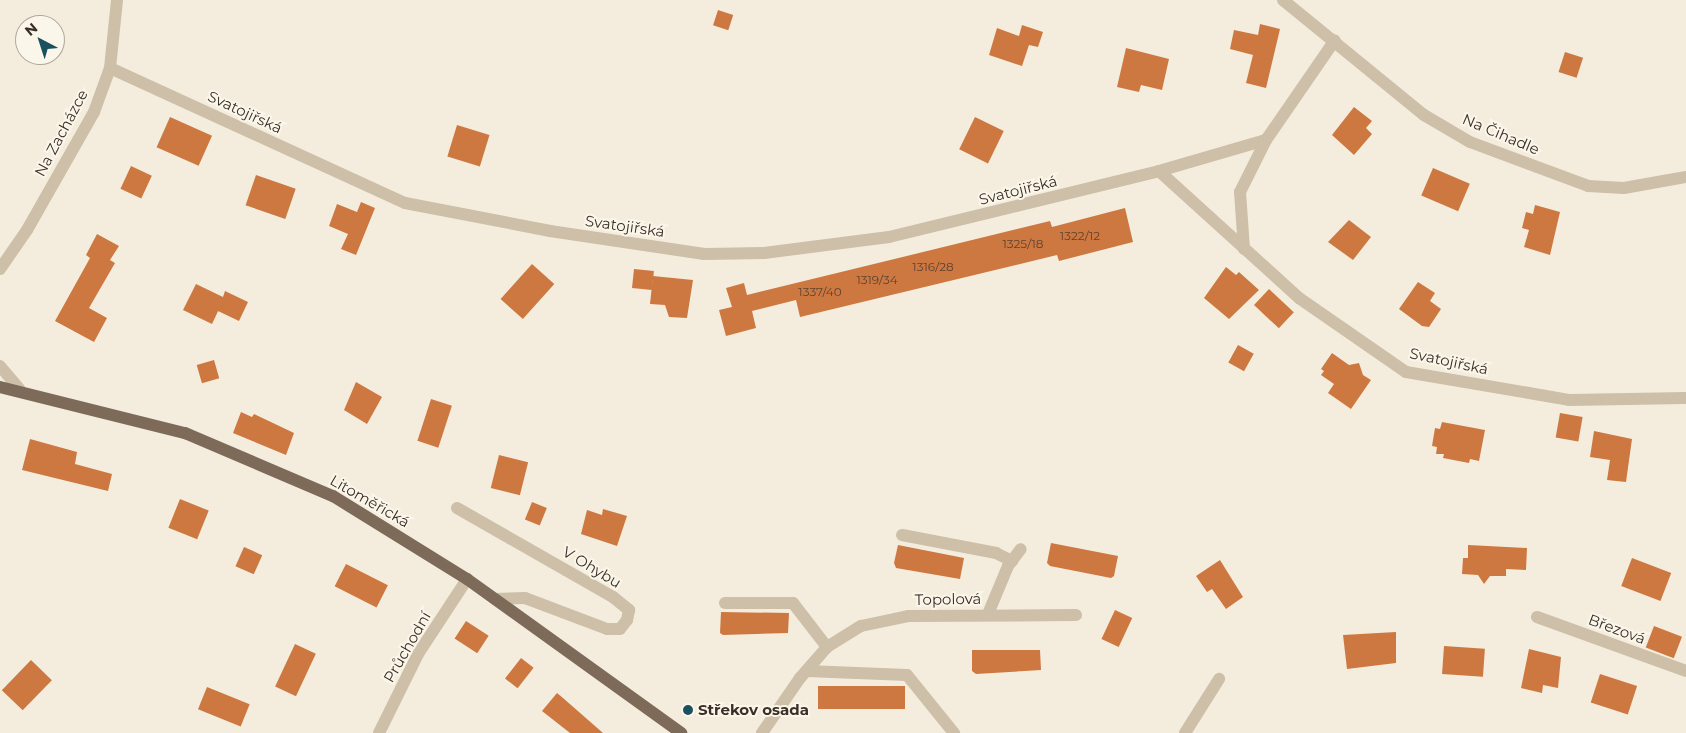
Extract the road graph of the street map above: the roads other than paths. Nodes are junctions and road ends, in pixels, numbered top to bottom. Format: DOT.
graph roads {
  1 [pos="117,0"];
  2 [pos="1283,0"];
  3 [pos="1336,40"];
  4 [pos="110,68"];
  5 [pos="1266,140"];
  6 [pos="1159,171"];
  7 [pos="1686,177"];
  8 [pos="1244,249"];
  9 [pos="0,269"];
  10 [pos="0,366"];
  11 [pos="0,387"];
  12 [pos="19,389"];
  13 [pos="1686,398"];
  14 [pos="457,508"];
  15 [pos="902,535"];
  16 [pos="1022,549"];
  17 [pos="1012,561"];
  18 [pos="467,579"];
  19 [pos="495,599"];
  20 [pos="726,603"];
  21 [pos="988,614"];
  22 [pos="1076,615"];
  23 [pos="1537,617"];
  24 [pos="827,647"];
  25 [pos="807,671"];
  26 [pos="1686,671"];
  27 [pos="1219,679"];
  28 [pos="379,733"];
  29 [pos="681,733"];
  30 [pos="762,733"];
  31 [pos="954,733"];
  32 [pos="1185,733"];
  1 -- 4 [label="street, Na Zacházce"];
  2 -- 3 [label="street, Na Čihadle"];
  3 -- 5 [label="street"];
  3 -- 7 [label="street, Na Čihadle"];
  4 -- 6 [label="street, Svatojiřská"];
  4 -- 9 [label="street, Na Zacházce"];
  5 -- 6 [label="street, Svatojiřská"];
  5 -- 8 [label="street"];
  6 -- 8 [label="street, Svatojiřská"];
  8 -- 13 [label="street, Svatojiřská"];
  10 -- 12 [label="street"];
  11 -- 12 [label="main road, Litoměřická"];
  12 -- 18 [label="main road, Litoměřická"];
  14 -- 19 [label="street, V Ohybu"];
  15 -- 17 [label="street"];
  16 -- 17 [label="street"];
  17 -- 21 [label="street"];
  18 -- 19 [label="main road, Litoměřická"];
  18 -- 28 [label="street, Průchodní"];
  19 -- 29 [label="main road, Litoměřická"];
  20 -- 24 [label="street"];
  21 -- 22 [label="street, Topolová"];
  21 -- 24 [label="street, Topolová"];
  23 -- 26 [label="street, Březová"];
  24 -- 25 [label="street, Topolová"];
  25 -- 30 [label="street, Topolová"];
  25 -- 31 [label="street"];
  27 -- 32 [label="street"];
}
